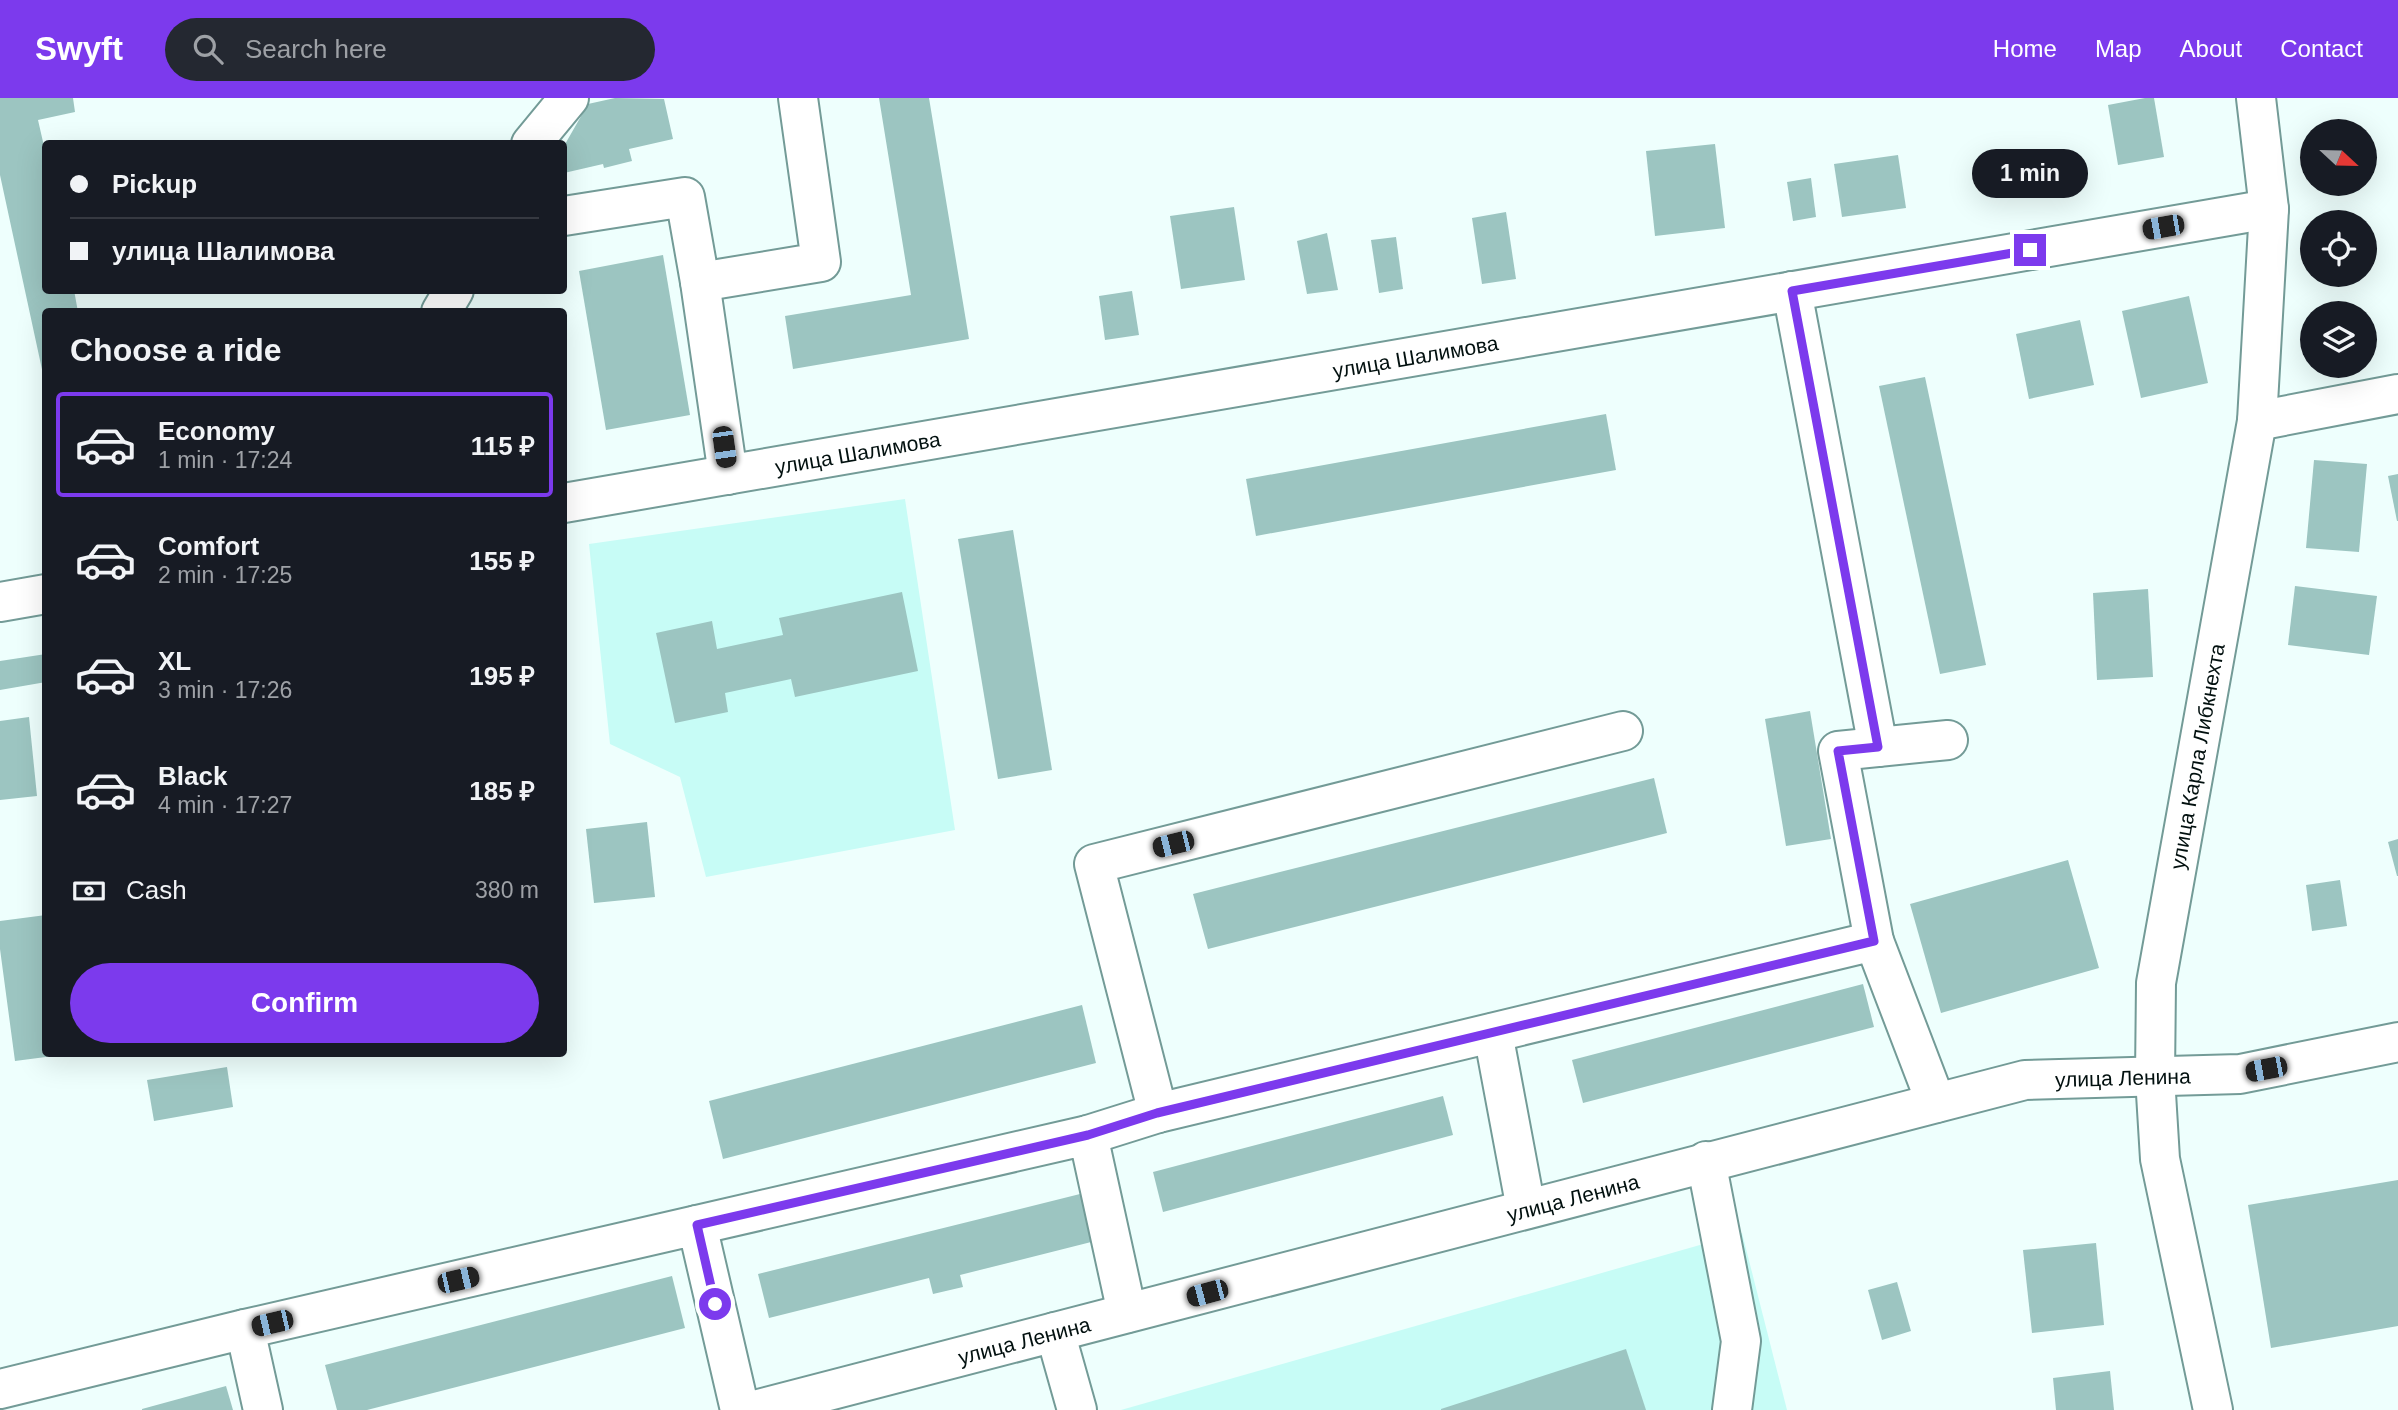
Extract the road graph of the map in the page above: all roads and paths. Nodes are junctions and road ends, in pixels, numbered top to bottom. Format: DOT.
graph roads {
  1 [pos="569,98"];
  2 [pos="798,98"];
  3 [pos="2256,98"];
  4 [pos="534,140"];
  5 [pos="2269,209"];
  6 [pos="567,216"];
  7 [pos="700,282"];
  8 [pos="1792,291"];
  9 [pos="2398,394"];
  10 [pos="2257,421"];
  11 [pos="728,475"];
  12 [pos="567,502"];
  13 [pos="42,595"];
  14 [pos="0,602"];
  15 [pos="1623,731"];
  16 [pos="1948,740"];
  17 [pos="1878,747"];
  18 [pos="1874,941"];
  19 [pos="1493,1033"];
  20 [pos="2398,1042"];
  21 [pos="2155,1077"];
  22 [pos="1936,1103"];
  23 [pos="1157,1113"];
  24 [pos="1088,1135"];
  25 [pos="1706,1161"];
  26 [pos="1526,1209"];
  27 [pos="697,1225"];
  28 [pos="1127,1313"];
  29 [pos="245,1329"];
  30 [pos="1055,1332"];
  31 [pos="0,1389"];
  32 [pos="263,1410"];
  33 [pos="740,1410"];
  34 [pos="755,1410"];
  35 [pos="1077,1410"];
  36 [pos="1732,1410"];
  37 [pos="2213,1410"];
  1 -- 4 [label="street"];
  2 -- 7 [label="street"];
  3 -- 5 [label="street, улица Карла Либкнехта"];
  5 -- 8 [label="street, улица Шалимова"];
  5 -- 10 [label="street, улица Карла Либкнехта"];
  6 -- 7 [label="street"];
  7 -- 11 [label="street"];
  8 -- 11 [label="street, улица Шалимова"];
  8 -- 17 [label="street"];
  9 -- 10 [label="street"];
  10 -- 21 [label="street, улица Карла Либкнехта"];
  11 -- 12 [label="street, улица Шалимова"];
  13 -- 14 [label="street"];
  15 -- 23 [label="street"];
  16 -- 17 [label="street"];
  17 -- 18 [label="street"];
  18 -- 19 [label="street"];
  18 -- 22 [label="street"];
  19 -- 23 [label="street"];
  19 -- 26 [label="street"];
  20 -- 21 [label="street, улица Ленина"];
  21 -- 22 [label="street, улица Ленина"];
  21 -- 37 [label="street, улица Карла Либкнехта"];
  22 -- 25 [label="street, улица Ленина"];
  23 -- 24 [label="street"];
  24 -- 27 [label="street"];
  24 -- 28 [label="street"];
  25 -- 26 [label="street, улица Ленина"];
  25 -- 36 [label="street"];
  26 -- 28 [label="street, улица Ленина"];
  27 -- 29 [label="street"];
  27 -- 33 [label="street"];
  28 -- 30 [label="street, улица Ленина"];
  29 -- 31 [label="street"];
  29 -- 32 [label="street"];
  30 -- 34 [label="street, улица Ленина"];
  30 -- 35 [label="street"];
}
